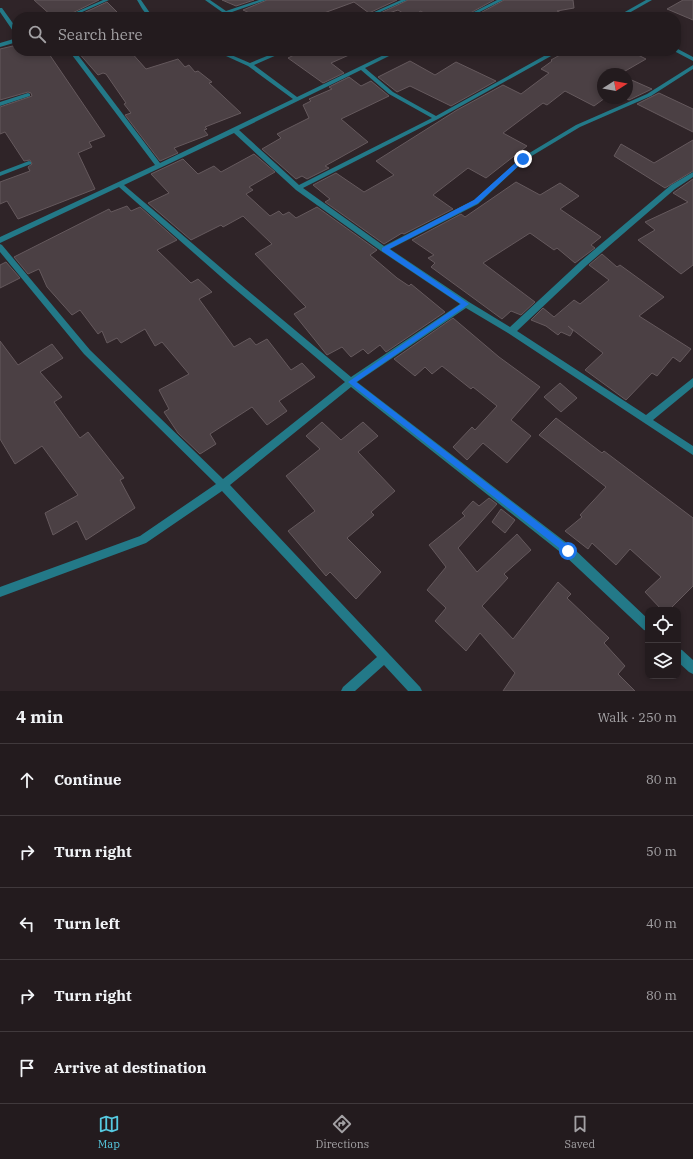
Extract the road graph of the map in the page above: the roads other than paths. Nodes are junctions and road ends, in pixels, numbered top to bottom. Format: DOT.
graph roads {
  1 [pos="107,0"];
  2 [pos="139,0"];
  3 [pos="207,0"];
  4 [pos="264,0"];
  5 [pos="405,0"];
  6 [pos="501,0"];
  7 [pos="650,0"];
  8 [pos="0,9"];
  9 [pos="79,12"];
  10 [pos="147,12"];
  11 [pos="223,12"];
  12 [pos="231,12"];
  13 [pos="377,12"];
  14 [pos="476,12"];
  15 [pos="627,12"];
  16 [pos="12,26"];
  17 [pos="12,41"];
  18 [pos="0,45"];
  19 [pos="681,53"];
  20 [pos="76,56"];
  21 [pos="229,56"];
  22 [pos="271,56"];
  23 [pos="386,56"];
  24 [pos="547,56"];
  25 [pos="693,59"];
  26 [pos="250,65"];
  27 [pos="693,67"];
  28 [pos="362,68"];
  29 [pos="28,95"];
  30 [pos="297,98"];
  31 [pos="0,104"];
  32 [pos="436,118"];
  33 [pos="235,130"];
  34 [pos="29,163"];
  35 [pos="158,165"];
  36 [pos="0,174"];
  37 [pos="693,174"];
  38 [pos="119,184"];
  39 [pos="298,188"];
  40 [pos="0,240"];
  41 [pos="0,248"];
  42 [pos="384,249"];
  43 [pos="466,304"];
  44 [pos="511,331"];
  45 [pos="351,382"];
  46 [pos="693,382"];
  47 [pos="647,420"];
  48 [pos="693,451"];
  49 [pos="223,485"];
  50 [pos="0,592"];
  51 [pos="645,623"];
  52 [pos="681,657"];
  53 [pos="384,658"];
  54 [pos="693,668"];
  55 [pos="347,691"];
  56 [pos="416,691"];
  1 -- 9 [label="street"];
  2 -- 10 [label="street"];
  3 -- 11 [label="street"];
  4 -- 12 [label="street"];
  5 -- 13 [label="street"];
  6 -- 14 [label="street"];
  7 -- 15 [label="street"];
  8 -- 16 [label="street"];
  17 -- 18 [label="street"];
  19 -- 25 [label="street"];
  20 -- 35 [label="street"];
  21 -- 26 [label="street"];
  22 -- 26 [label="street"];
  23 -- 28 [label="street"];
  24 -- 32 [label="street"];
  26 -- 30 [label="street"];
  27 -- 42 [label="street"];
  28 -- 30 [label="street"];
  28 -- 32 [label="street"];
  29 -- 31 [label="street"];
  30 -- 33 [label="street"];
  32 -- 39 [label="street"];
  33 -- 35 [label="street"];
  33 -- 39 [label="street"];
  34 -- 36 [label="street"];
  35 -- 38 [label="street"];
  37 -- 44 [label="street"];
  38 -- 40 [label="street"];
  38 -- 45 [label="street"];
  39 -- 42 [label="street"];
  41 -- 49 [label="street"];
  42 -- 43 [label="street"];
  43 -- 44 [label="street"];
  43 -- 45 [label="street"];
  44 -- 47 [label="street"];
  45 -- 49 [label="street"];
  45 -- 51 [label="street"];
  46 -- 47 [label="street"];
  47 -- 48 [label="street"];
  49 -- 50 [label="street"];
  49 -- 53 [label="street"];
  52 -- 54 [label="street"];
  53 -- 55 [label="street"];
  53 -- 56 [label="street"];
}
